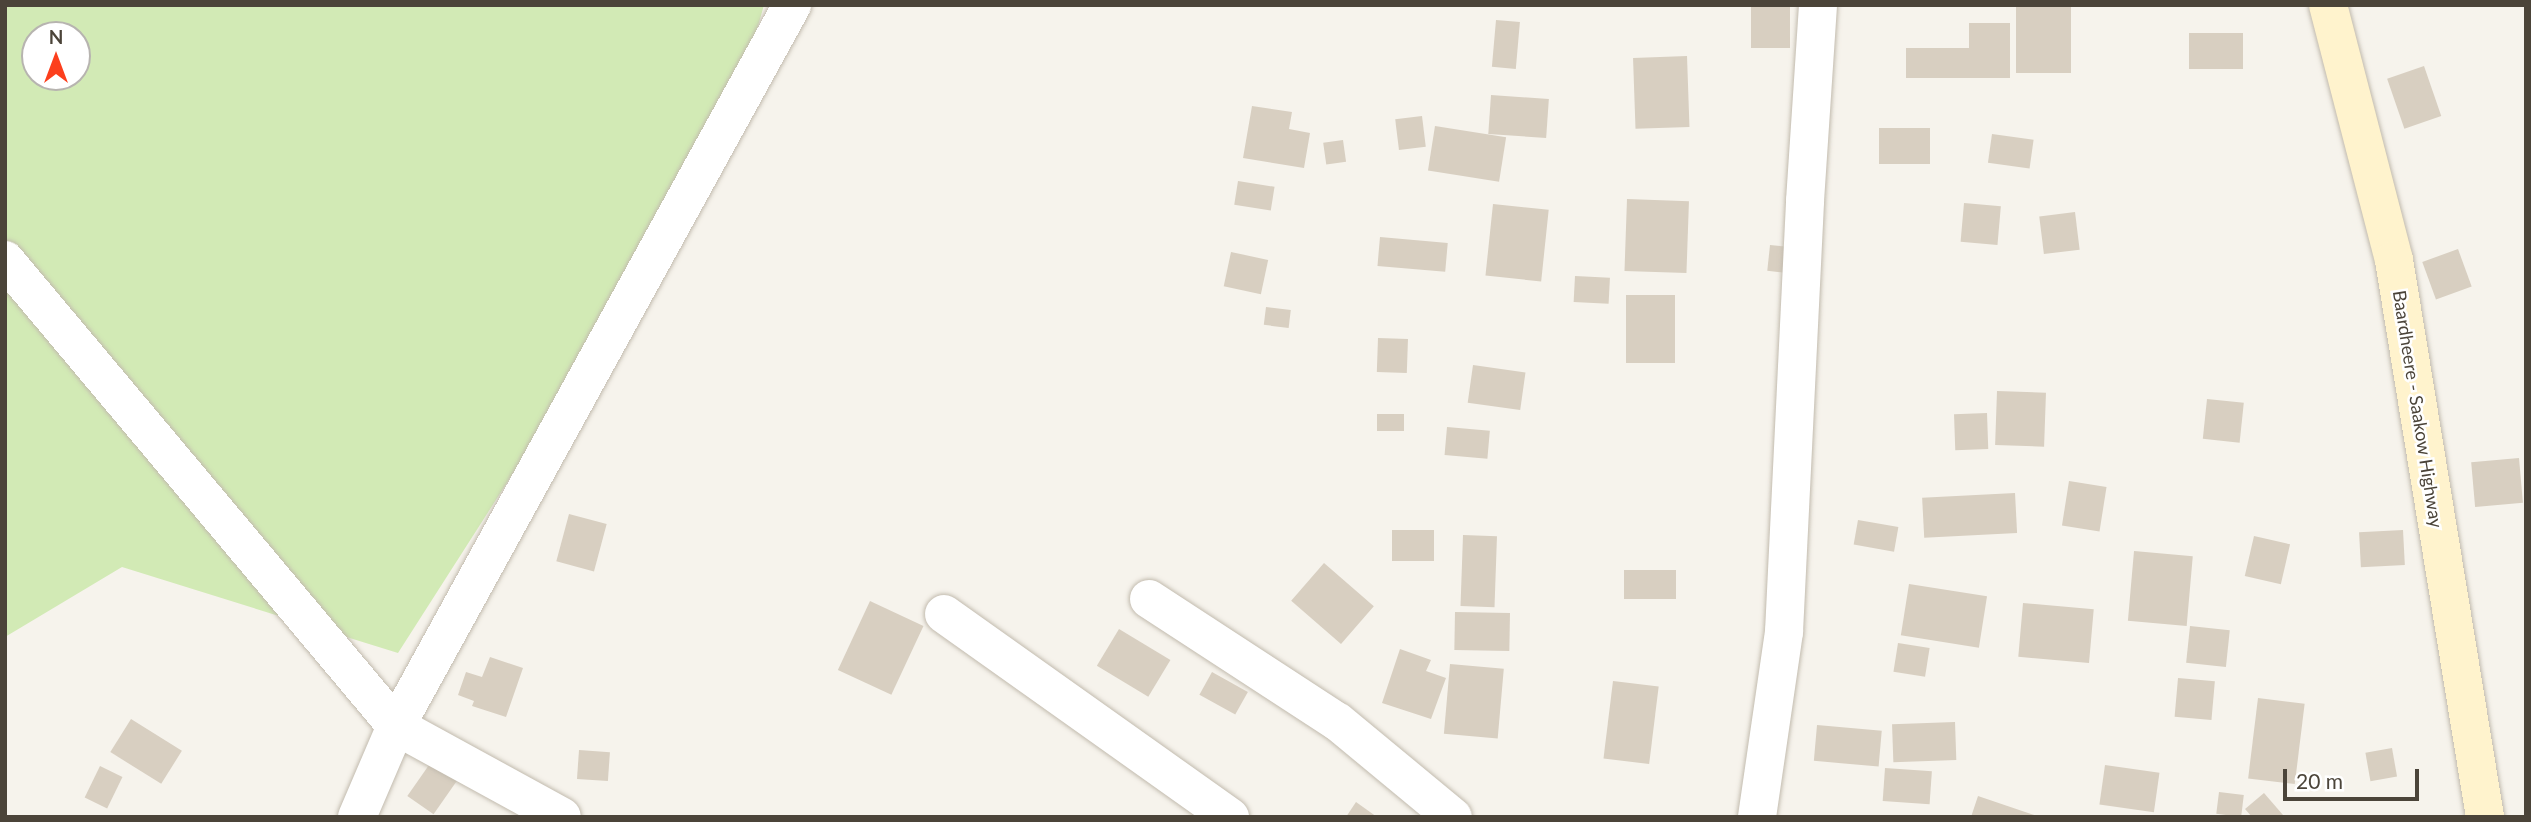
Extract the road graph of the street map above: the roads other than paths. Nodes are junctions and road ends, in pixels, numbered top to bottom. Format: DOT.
graph roads {
  1 [pos="792,5"];
  2 [pos="1818,5"];
  3 [pos="2328,5"];
  4 [pos="5,260"];
  5 [pos="1149,599"];
  6 [pos="944,614"];
  7 [pos="396,726"];
  8 [pos="357,817"];
  9 [pos="562,817"];
  10 [pos="1230,817"];
  11 [pos="1453,817"];
  12 [pos="1757,817"];
  13 [pos="2485,817"];
  1 -- 7 [label="street"];
  2 -- 12 [label="street"];
  3 -- 13 [label="main road, Baardheere - Saakow Highway"];
  4 -- 7 [label="street"];
  5 -- 11 [label="street"];
  6 -- 10 [label="street"];
  7 -- 8 [label="street"];
  7 -- 9 [label="street"];
}
